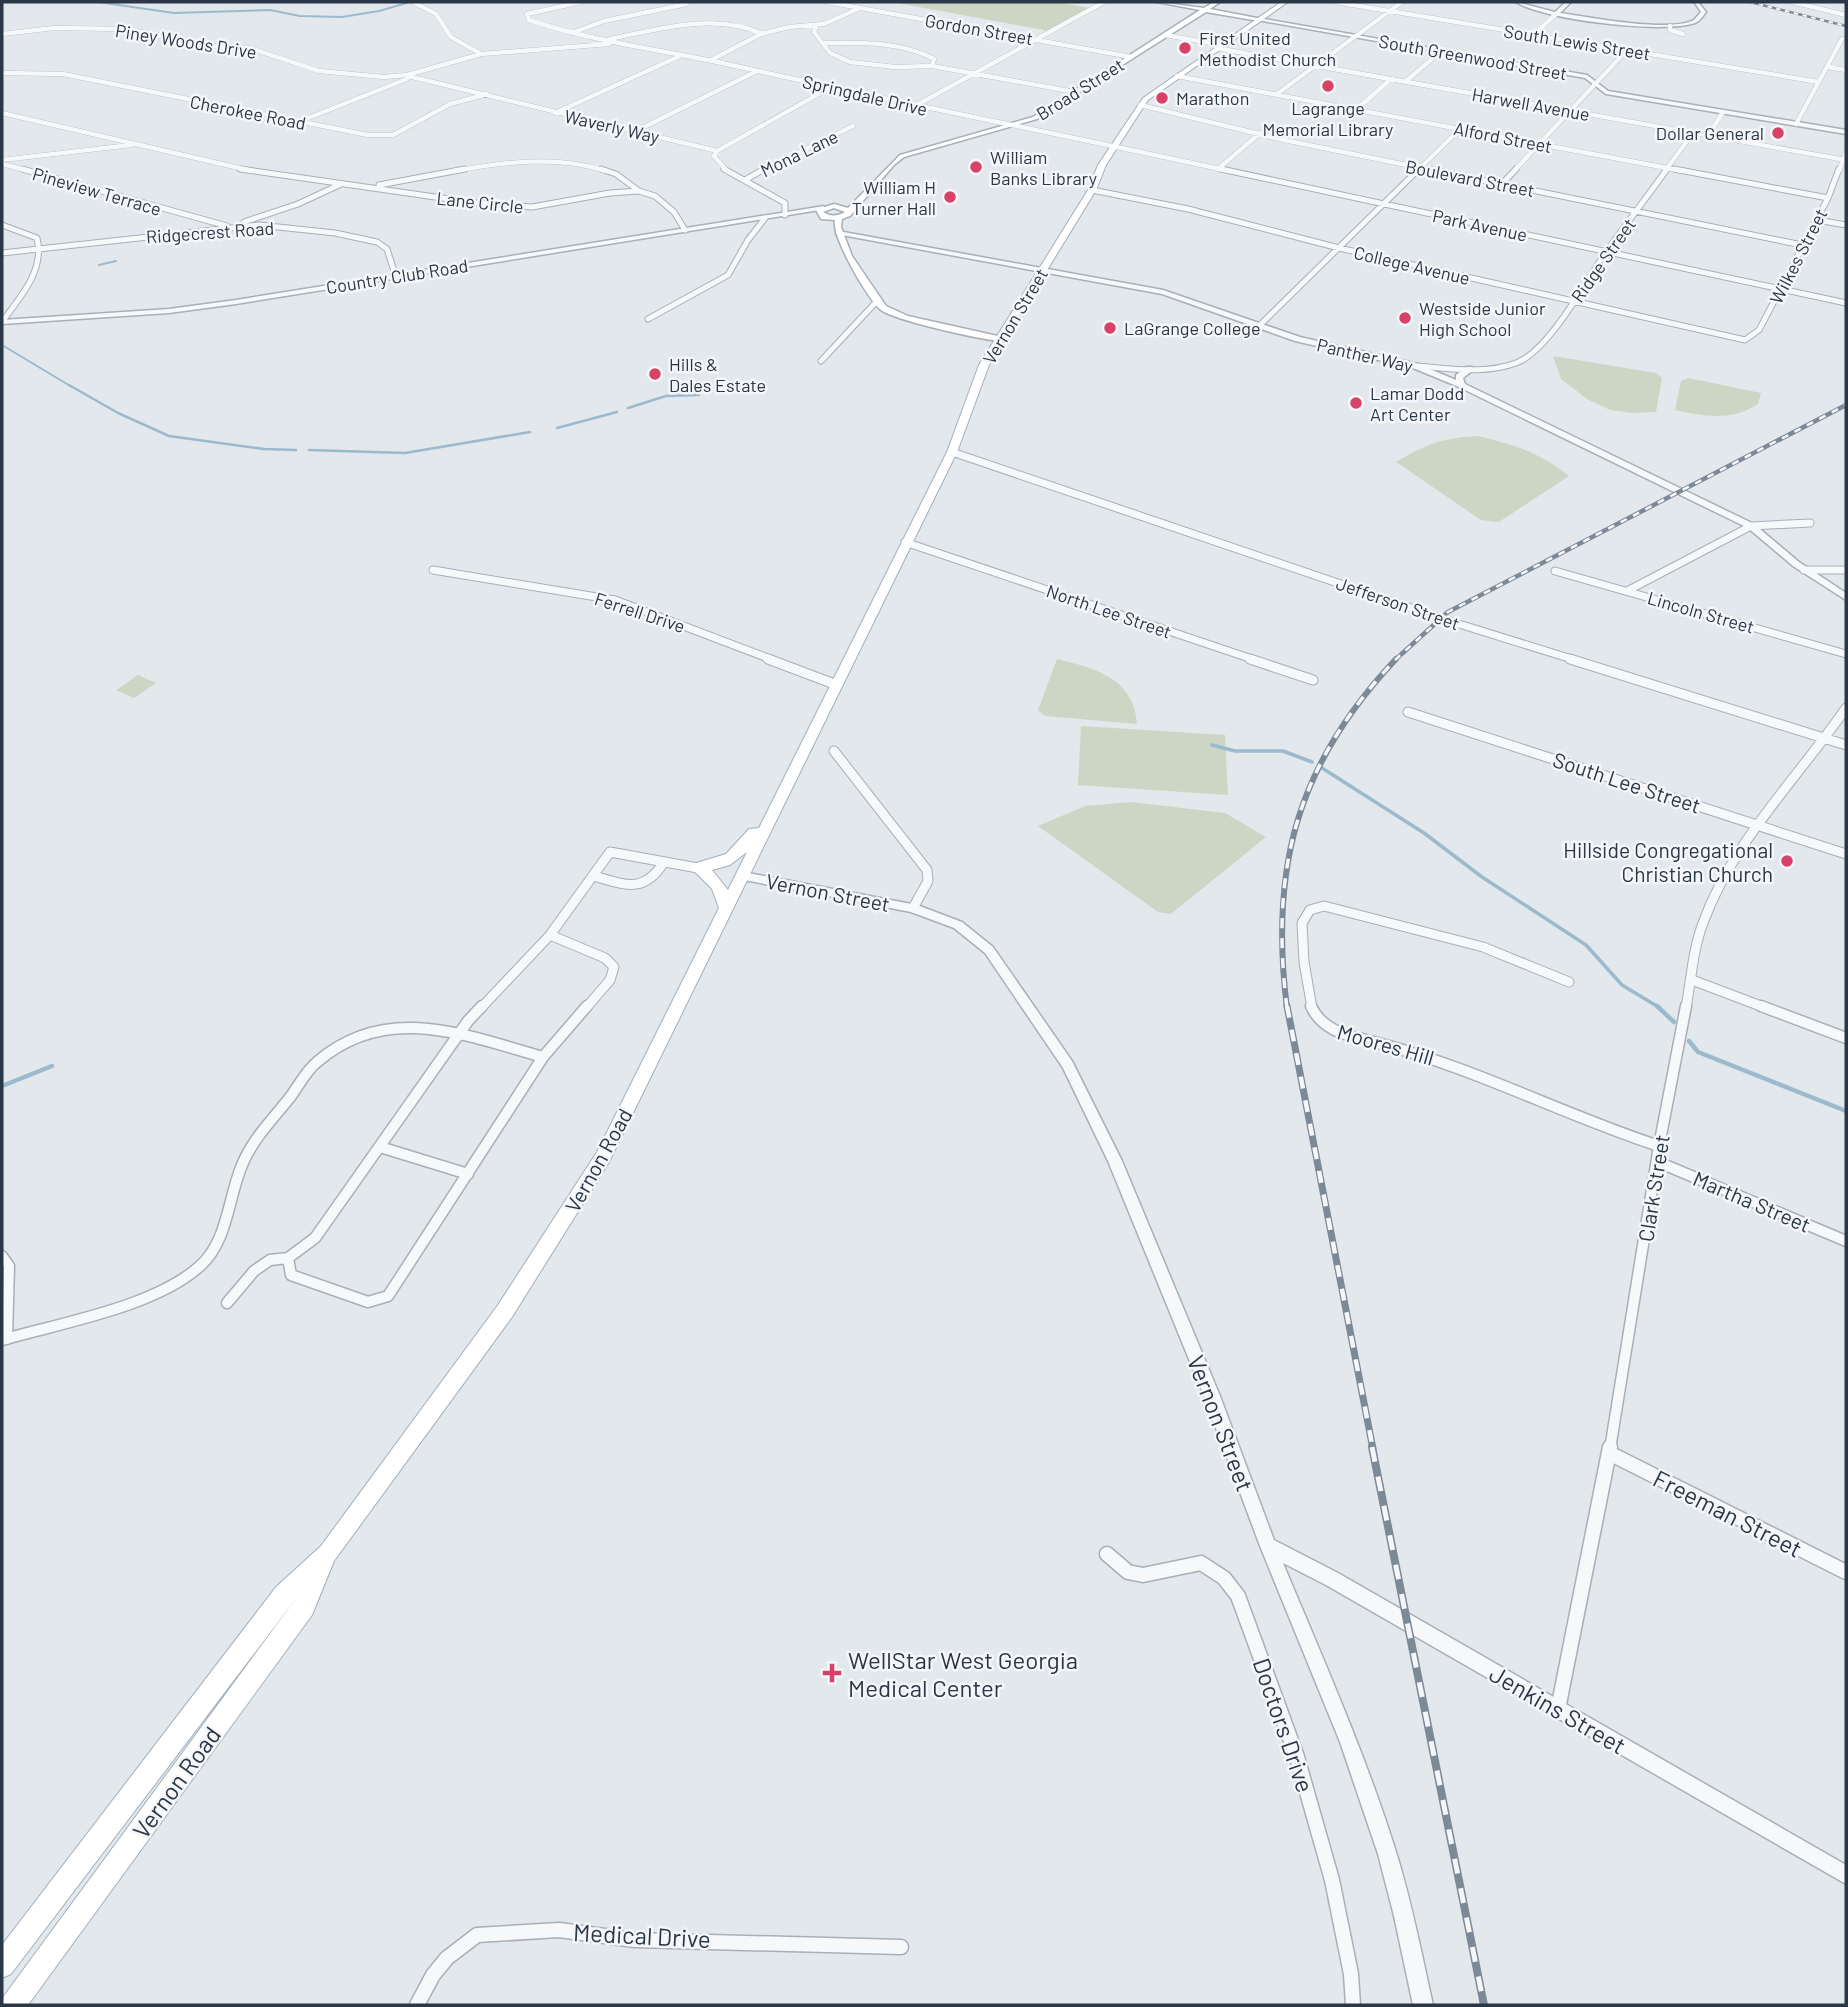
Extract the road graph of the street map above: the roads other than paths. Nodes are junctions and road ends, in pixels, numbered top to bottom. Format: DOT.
graph roads {
  1 [pos="413,2"];
  2 [pos="581,2"];
  3 [pos="827,2"];
  4 [pos="1104,2"];
  5 [pos="1160,2"];
  6 [pos="1217,2"];
  7 [pos="1285,2"];
  8 [pos="1335,2"];
  9 [pos="1518,2"];
  10 [pos="1570,2"];
  11 [pos="1696,2"];
  12 [pos="1792,2"];
  13 [pos="1400,3"];
  14 [pos="687,4"];
  15 [pos="861,8"];
  16 [pos="1204,9"];
  17 [pos="1390,11"];
  18 [pos="1556,14"];
  19 [pos="1846,15"];
  20 [pos="1259,19"];
  21 [pos="817,25"];
  22 [pos="1670,26"];
  23 [pos="2,34"];
  24 [pos="571,34"];
  25 [pos="763,34"];
  26 [pos="1684,34"];
  27 [pos="1166,35"];
  28 [pos="1533,35"];
  29 [pos="1356,36"];
  30 [pos="1842,39"];
  31 [pos="606,40"];
  32 [pos="1036,40"];
  33 [pos="616,43"];
  34 [pos="825,43"];
  35 [pos="1219,47"];
  36 [pos="1836,49"];
  37 [pos="1627,50"];
  38 [pos="1441,51"];
  39 [pos="1846,51"];
  40 [pos="481,54"];
  41 [pos="681,55"];
  42 [pos="1131,57"];
  43 [pos="709,60"];
  44 [pos="932,66"];
  45 [pos="1315,66"];
  46 [pos="1827,67"];
  47 [pos="1846,70"];
  48 [pos="758,71"];
  49 [pos="2,73"];
  50 [pos="976,73"];
  51 [pos="409,76"];
  52 [pos="1177,76"];
  53 [pos="1391,79"];
  54 [pos="1405,82"];
  55 [pos="1819,82"];
  56 [pos="1595,84"];
  57 [pos="831,88"];
  58 [pos="1075,92"];
  59 [pos="487,94"];
  60 [pos="1277,94"];
  61 [pos="1140,105"];
  62 [pos="914,106"];
  63 [pos="1357,109"];
  64 [pos="1569,111"];
  65 [pos="1723,112"];
  66 [pos="2,113"];
  67 [pos="555,113"];
  68 [pos="298,122"];
  69 [pos="1796,124"];
  70 [pos="853,126"];
  71 [pos="1009,126"];
  72 [pos="1460,128"];
  73 [pos="636,131"];
  74 [pos="1846,132"];
  75 [pos="1693,133"];
  76 [pos="1260,134"];
  77 [pos="1708,136"];
  78 [pos="1539,143"];
  79 [pos="135,144"];
  80 [pos="1113,148"];
  81 [pos="717,152"];
  82 [pos="1846,152"];
  83 [pos="1845,160"];
  84 [pos="2,162"];
  85 [pos="1669,168"];
  86 [pos="1218,169"];
  87 [pos="1421,169"];
  88 [pos="432,176"];
  89 [pos="746,180"];
  90 [pos="341,184"];
  91 [pos="1501,185"];
  92 [pos="368,187"];
  93 [pos="1092,190"];
  94 [pos="397,191"];
  95 [pos="639,191"];
  96 [pos="863,194"];
  97 [pos="1828,198"];
  98 [pos="1383,204"];
  99 [pos="839,207"];
  100 [pos="848,211"];
  101 [pos="1636,212"];
  102 [pos="823,213"];
  103 [pos="788,215"];
  104 [pos="765,218"];
  105 [pos="839,218"];
  106 [pos="1816,220"];
  107 [pos="2,225"];
  108 [pos="1846,225"];
  109 [pos="233,227"];
  110 [pos="685,230"];
  111 [pos="837,230"];
  112 [pos="1802,246"];
  113 [pos="42,248"];
  114 [pos="1339,248"];
  115 [pos="2,253"];
  116 [pos="1606,253"];
  117 [pos="1042,271"];
  118 [pos="396,277"];
  119 [pos="1780,289"];
  120 [pos="877,301"];
  121 [pos="1574,302"];
  122 [pos="1846,303"];
  123 [pos="648,319"];
  124 [pos="2,322"];
  125 [pos="1260,325"];
  126 [pos="999,339"];
  127 [pos="1732,339"];
  128 [pos="821,361"];
  129 [pos="1415,366"];
  130 [pos="1469,369"];
  131 [pos="1462,385"];
  132 [pos="953,452"];
  133 [pos="1810,523"];
  134 [pos="1751,526"];
  135 [pos="905,542"];
  136 [pos="433,570"];
  137 [pos="1804,570"];
  138 [pos="1846,570"];
  139 [pos="1555,571"];
  140 [pos="1626,591"];
  141 [pos="1846,597"];
  142 [pos="1846,653"];
  143 [pos="1313,680"];
  144 [pos="837,685"];
  145 [pos="1846,708"];
  146 [pos="1408,712"];
  147 [pos="813,735"];
  148 [pos="1826,739"];
  149 [pos="1846,745"];
  150 [pos="834,751"];
  151 [pos="778,803"];
  152 [pos="1757,824"];
  153 [pos="1846,854"];
  154 [pos="664,862"];
  155 [pos="698,868"];
  156 [pos="594,876"];
  157 [pos="743,876"];
  158 [pos="913,908"];
  159 [pos="727,910"];
  160 [pos="550,936"];
  161 [pos="1692,980"];
  162 [pos="1569,982"];
  163 [pos="459,1035"];
  164 [pos="1846,1038"];
  165 [pos="543,1057"];
  166 [pos="1659,1146"];
  167 [pos="380,1147"];
  168 [pos="1658,1162"];
  169 [pos="468,1174"];
  170 [pos="1846,1241"];
  171 [pos="2,1256"];
  172 [pos="288,1258"];
  173 [pos="227,1303"];
  174 [pos="4,1339"];
  175 [pos="1609,1453"];
  176 [pos="1268,1546"];
  177 [pos="328,1553"];
  178 [pos="1107,1554"];
  179 [pos="1846,1572"];
  180 [pos="1558,1709"];
  181 [pos="1846,1875"];
  182 [pos="901,1947"];
  183 [pos="2,1965"];
  184 [pos="13,2005"];
  185 [pos="416,2005"];
  186 [pos="1353,2005"];
  187 [pos="1423,2005"];
  1 -- 40 [label="street"];
  2 -- 24 [label="street"];
  3 -- 15 [label="street, Gordon Street"];
  4 -- 32 [label="street"];
  5 -- 16 [label="main road"];
  6 -- 16 [label="main road, Broad Street"];
  7 -- 20 [label="main road, Vernon Street"];
  8 -- 17 [label="street, South Lewis Street"];
  9 -- 18 [label="street"];
  10 -- 18 [label="street"];
  11 -- 22 [label="street"];
  12 -- 19 [label="street"];
  13 -- 17 [label="street"];
  14 -- 24 [label="street"];
  15 -- 21 [label="street"];
  15 -- 32 [label="street, Gordon Street"];
  16 -- 20 [label="main road"];
  16 -- 27 [label="main road, Broad Street"];
  17 -- 28 [label="street, South Lewis Street"];
  17 -- 29 [label="street"];
  18 -- 22 [label="street"];
  18 -- 28 [label="street"];
  20 -- 29 [label="street, South Greenwood Street"];
  20 -- 35 [label="main road, Vernon Street"];
  21 -- 25 [label="street"];
  21 -- 34 [label="street"];
  22 -- 26 [label="street"];
  23 -- 51 [label="street, Piney Woods Drive"];
  24 -- 31 [label="street"];
  25 -- 31 [label="street"];
  25 -- 43 [label="street"];
  27 -- 35 [label="street, Harwell Avenue"];
  27 -- 42 [label="main road, Broad Street"];
  28 -- 37 [label="street, South Lewis Street"];
  29 -- 38 [label="street, South Greenwood Street"];
  29 -- 45 [label="street"];
  30 -- 36 [label="street"];
  31 -- 33 [label="street"];
  32 -- 42 [label="street, Gordon Street"];
  32 -- 50 [label="street"];
  33 -- 40 [label="street, Piney Woods Drive"];
  33 -- 41 [label="street, Springdale Drive"];
  34 -- 44 [label="street"];
  34 -- 44 [label="street"];
  35 -- 45 [label="street, Harwell Avenue"];
  35 -- 52 [label="main road, Vernon Street"];
  36 -- 39 [label="street"];
  36 -- 46 [label="street"];
  37 -- 55 [label="street, South Lewis Street"];
  37 -- 56 [label="street"];
  38 -- 54 [label="street"];
  38 -- 56 [label="street, South Greenwood Street"];
  40 -- 51 [label="street, Piney Woods Drive"];
  41 -- 43 [label="street, Springdale Drive"];
  41 -- 67 [label="street"];
  42 -- 58 [label="main road, Broad Street"];
  43 -- 48 [label="street, Springdale Drive"];
  44 -- 50 [label="street"];
  45 -- 53 [label="street, Harwell Avenue"];
  45 -- 60 [label="street"];
  46 -- 47 [label="street"];
  46 -- 55 [label="street"];
  48 -- 57 [label="street, Springdale Drive"];
  48 -- 73 [label="street"];
  49 -- 68 [label="street, Cherokee Road"];
  50 -- 58 [label="street"];
  50 -- 62 [label="street"];
  51 -- 59 [label="street, Waverly Way"];
  51 -- 68 [label="street"];
  52 -- 60 [label="street, Alford Street"];
  52 -- 61 [label="main road, Vernon Street"];
  53 -- 54 [label="street, Harwell Avenue"];
  53 -- 63 [label="street"];
  54 -- 64 [label="street, Harwell Avenue"];
  55 -- 69 [label="street"];
  56 -- 64 [label="street"];
  56 -- 65 [label="street, South Greenwood Street"];
  57 -- 62 [label="street, Springdale Drive"];
  57 -- 81 [label="street"];
  58 -- 71 [label="main road, Broad Street"];
  59 -- 67 [label="street, Waverly Way"];
  59 -- 68 [label="street, Cherokee Road"];
  60 -- 63 [label="street, Alford Street"];
  61 -- 76 [label="street, Boulevard Street"];
  61 -- 80 [label="main road, Vernon Street"];
  62 -- 71 [label="street, Springdale Drive"];
  63 -- 72 [label="street, Alford Street"];
  64 -- 75 [label="street, Harwell Avenue"];
  64 -- 78 [label="street"];
  65 -- 69 [label="street, South Greenwood Street"];
  65 -- 77 [label="street"];
  66 -- 79 [label="street"];
  67 -- 73 [label="street, Waverly Way"];
  69 -- 74 [label="street, South Greenwood Street"];
  70 -- 89 [label="street, Mona Lane"];
  71 -- 80 [label="street, Springdale Drive"];
  71 -- 96 [label="main road, Broad Street"];
  72 -- 78 [label="street, Alford Street"];
  72 -- 87 [label="street"];
  73 -- 81 [label="street, Waverly Way"];
  75 -- 77 [label="street, Harwell Avenue"];
  75 -- 85 [label="street, Ridge Street"];
  76 -- 86 [label="street"];
  76 -- 87 [label="street, Boulevard Street"];
  77 -- 83 [label="street, Harwell Avenue"];
  78 -- 85 [label="street, Alford Street"];
  78 -- 91 [label="street"];
  79 -- 84 [label="street"];
  79 -- 90 [label="street"];
  80 -- 86 [label="street, Park Avenue"];
  80 -- 93 [label="main road, Vernon Street"];
  81 -- 89 [label="street"];
  82 -- 83 [label="street, Wilkes Street"];
  83 -- 97 [label="street, Wilkes Street"];
  84 -- 109 [label="street, Pineview Terrace"];
  85 -- 97 [label="street, Alford Street"];
  85 -- 101 [label="street, Ridge Street"];
  86 -- 98 [label="street, Park Avenue"];
  87 -- 91 [label="street, Boulevard Street"];
  87 -- 98 [label="street"];
  88 -- 92 [label="street"];
  88 -- 94 [label="street"];
  88 -- 95 [label="street"];
  89 -- 103 [label="street"];
  90 -- 92 [label="street, Lane Circle"];
  90 -- 109 [label="street"];
  91 -- 101 [label="street, Boulevard Street"];
  92 -- 94 [label="street, Lane Circle"];
  93 -- 114 [label="street, College Avenue"];
  93 -- 117 [label="main road, Vernon Street"];
  94 -- 95 [label="street, Lane Circle"];
  95 -- 110 [label="street"];
  96 -- 99 [label="main road, Broad Street"];
  96 -- 100 [label="main road, Broad Street"];
  97 -- 106 [label="street, Wilkes Street"];
  98 -- 114 [label="street"];
  98 -- 116 [label="street, Park Avenue"];
  99 -- 100 [label="main road"];
  99 -- 102 [label="main road"];
  100 -- 105 [label="main road, Broad Street"];
  101 -- 112 [label="street, Boulevard Street"];
  101 -- 116 [label="street, Ridge Street"];
  102 -- 103 [label="street, Country Club Road"];
  102 -- 105 [label="main road"];
  102 -- 111 [label="main road"];
  103 -- 104 [label="street, Country Club Road"];
  104 -- 110 [label="street, Country Club Road"];
  104 -- 123 [label="street"];
  105 -- 111 [label="main road"];
  106 -- 108 [label="street"];
  106 -- 112 [label="street, Wilkes Street"];
  107 -- 113 [label="street"];
  109 -- 113 [label="street, Ridgecrest Road"];
  109 -- 118 [label="street, Ridgecrest Road"];
  110 -- 118 [label="street, Country Club Road"];
  111 -- 117 [label="street, Panther Way"];
  111 -- 120 [label="main road"];
  112 -- 119 [label="street, Wilkes Street"];
  113 -- 115 [label="street, Ridgecrest Road"];
  113 -- 124 [label="street"];
  114 -- 121 [label="street, College Avenue"];
  114 -- 125 [label="street"];
  116 -- 119 [label="street, Park Avenue"];
  116 -- 121 [label="street, Ridge Street"];
  117 -- 125 [label="street, Panther Way"];
  117 -- 126 [label="main road, Vernon Street"];
  118 -- 124 [label="street, Country Club Road"];
  119 -- 122 [label="street, Park Avenue"];
  119 -- 127 [label="street, Wilkes Street"];
  120 -- 126 [label="main road"];
  120 -- 128 [label="street"];
  121 -- 127 [label="street, College Avenue"];
  121 -- 130 [label="street, Ridge Street"];
  125 -- 129 [label="street, Panther Way"];
  126 -- 132 [label="main road, Vernon Street"];
  129 -- 130 [label="street, Ridge Street"];
  129 -- 131 [label="street, Panther Way"];
  130 -- 131 [label="street"];
  131 -- 134 [label="street, Panther Way"];
  132 -- 135 [label="main road, Vernon Street"];
  132 -- 148 [label="street, Jefferson Street, bridge"];
  133 -- 134 [label="street"];
  134 -- 137 [label="street, Panther Way"];
  134 -- 140 [label="street"];
  135 -- 143 [label="street, North Lee Street"];
  135 -- 144 [label="main road, Vernon Street"];
  136 -- 144 [label="street, Ferrell Drive"];
  137 -- 138 [label="street"];
  137 -- 141 [label="street, Panther Way"];
  139 -- 140 [label="street, Lincoln Street"];
  140 -- 142 [label="street, Lincoln Street"];
  144 -- 147 [label="main road, Vernon Street"];
  145 -- 148 [label="street, Clark Street"];
  146 -- 152 [label="street, South Lee Street"];
  147 -- 151 [label="main road, Vernon Road"];
  148 -- 149 [label="street, Jefferson Street"];
  148 -- 152 [label="street, Clark Street"];
  150 -- 158 [label="street, Vernon Street"];
  151 -- 155 [label="main road"];
  151 -- 157 [label="main road, Vernon Road"];
  152 -- 153 [label="street, South Lee Street"];
  152 -- 161 [label="street, Clark Street"];
  154 -- 155 [label="street"];
  154 -- 156 [label="street"];
  154 -- 156 [label="street"];
  155 -- 159 [label="main road"];
  156 -- 160 [label="street"];
  157 -- 158 [label="street, Vernon Street"];
  157 -- 159 [label="main road, Vernon Road"];
  158 -- 176 [label="street, Vernon Street"];
  159 -- 177 [label="main road, Vernon Road"];
  160 -- 163 [label="street"];
  160 -- 165 [label="street"];
  161 -- 164 [label="street"];
  161 -- 166 [label="street, Clark Street"];
  162 -- 166 [label="street, Moores Hill"];
  163 -- 165 [label="street"];
  163 -- 167 [label="street"];
  163 -- 174 [label="street"];
  165 -- 169 [label="street"];
  166 -- 168 [label="street, Clark Street"];
  167 -- 169 [label="street"];
  167 -- 172 [label="street"];
  168 -- 170 [label="street, Martha Street"];
  168 -- 175 [label="street, Clark Street"];
  169 -- 172 [label="street"];
  171 -- 174 [label="street"];
  172 -- 173 [label="street"];
  175 -- 179 [label="street, Freeman Street"];
  175 -- 180 [label="street, Clark Street"];
  176 -- 180 [label="street, Jenkins Street"];
  176 -- 187 [label="street, Vernon Street"];
  177 -- 183 [label="main road, Vernon Road"];
  177 -- 184 [label="main road, Vernon Road"];
  178 -- 186 [label="street, Doctors Drive"];
  180 -- 181 [label="street, Jenkins Street"];
  182 -- 185 [label="street, Medical Drive"];
}
